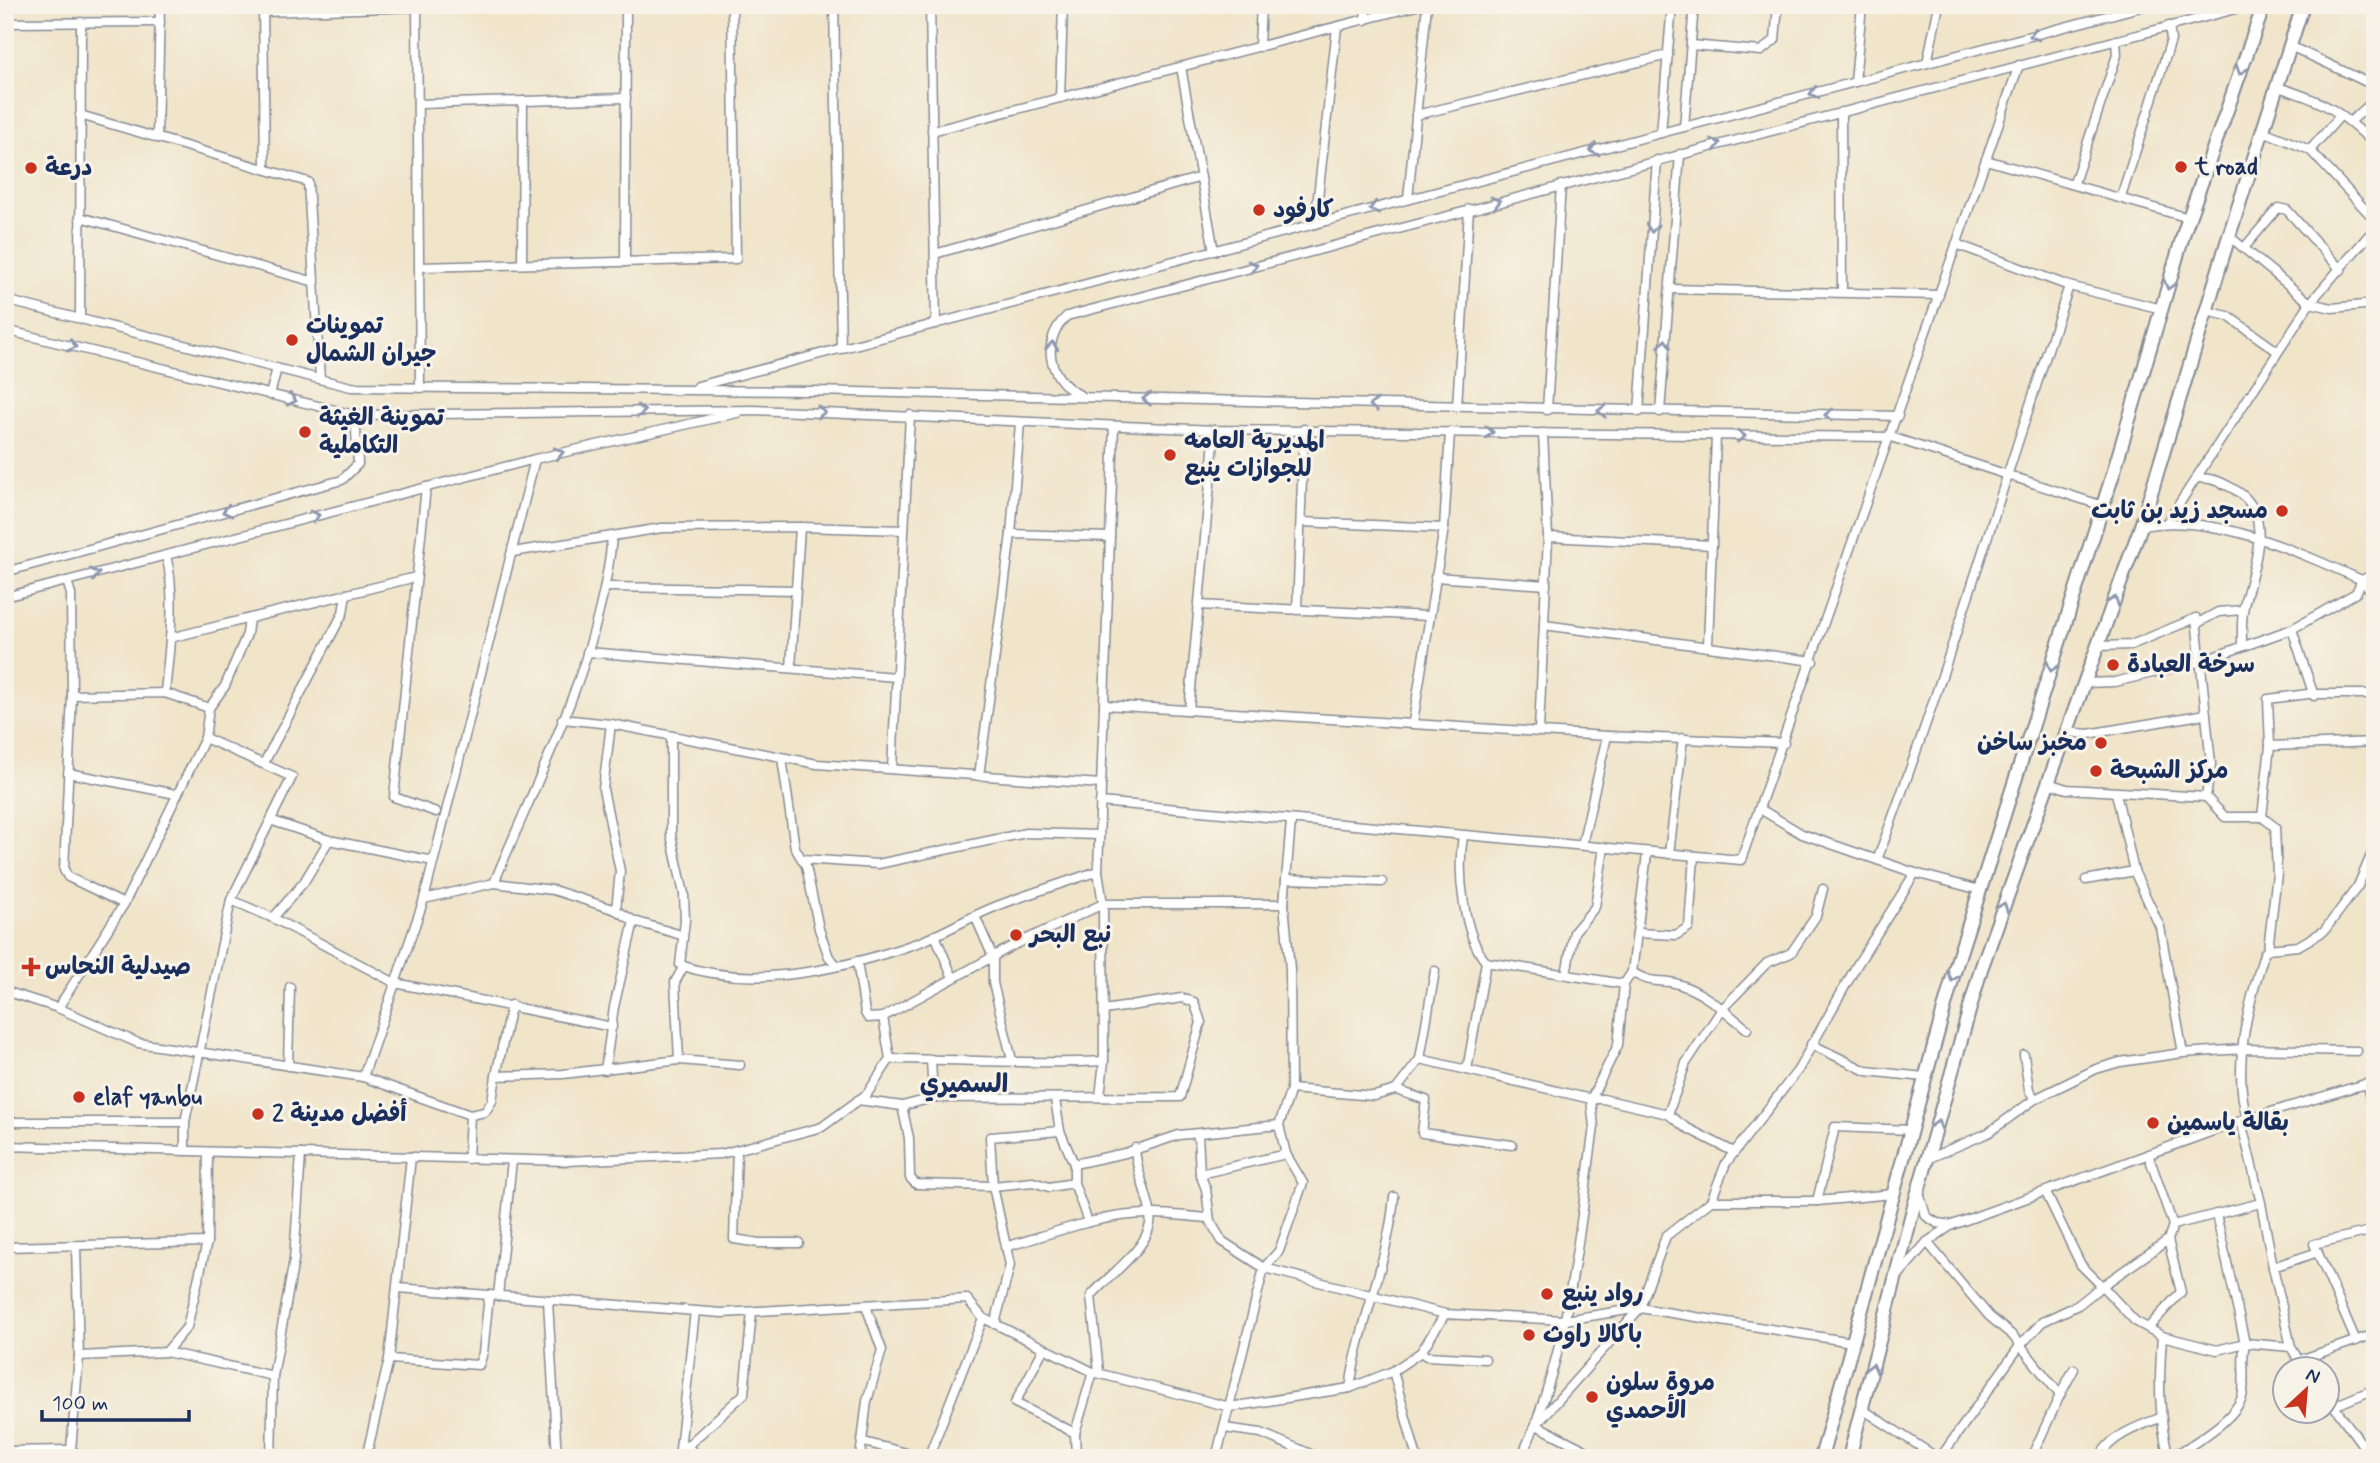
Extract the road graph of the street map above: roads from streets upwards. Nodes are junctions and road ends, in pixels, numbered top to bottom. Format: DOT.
graph roads {
  1 [pos="160,5"];
  2 [pos="479,5"];
  3 [pos="626,5"];
  4 [pos="732,5"];
  5 [pos="834,5"];
  6 [pos="930,5"];
  7 [pos="1063,5"];
  8 [pos="1261,5"];
  9 [pos="1366,5"];
  10 [pos="1420,5"];
  11 [pos="1427,5"];
  12 [pos="1672,5"];
  13 [pos="1694,5"];
  14 [pos="1778,5"];
  15 [pos="1862,5"];
  16 [pos="1939,5"];
  17 [pos="2103,5"];
  18 [pos="2148,5"];
  19 [pos="2251,5"];
  20 [pos="2264,5"];
  21 [pos="2303,5"];
  22 [pos="417,7"];
  23 [pos="263,8"];
  24 [pos="2102,17"];
  25 [pos="1365,20"];
  26 [pos="81,22"];
  27 [pos="160,22"];
  28 [pos="5,23"];
  29 [pos="2169,26"];
  30 [pos="1337,27"];
  31 [pos="2116,40"];
  32 [pos="1691,45"];
  33 [pos="2290,46"];
  34 [pos="1259,47"];
  35 [pos="1668,55"];
  36 [pos="1927,63"];
  37 [pos="2019,65"];
  38 [pos="1181,67"];
  39 [pos="1855,82"];
  40 [pos="2375,86"];
  41 [pos="2277,87"];
  42 [pos="2375,93"];
  43 [pos="626,98"];
  44 [pos="1060,98"];
  45 [pos="523,101"];
  46 [pos="418,104"];
  47 [pos="1841,112"];
  48 [pos="80,115"];
  49 [pos="1416,115"];
  50 [pos="2341,115"];
  51 [pos="2350,122"];
  52 [pos="1684,127"];
  53 [pos="932,131"];
  54 [pos="2263,131"];
  55 [pos="1661,133"];
  56 [pos="157,138"];
  57 [pos="2375,145"];
  58 [pos="2310,150"];
  59 [pos="1681,154"];
  60 [pos="1657,160"];
  61 [pos="1986,160"];
  62 [pos="265,169"];
  63 [pos="1201,177"];
  64 [pos="2074,183"];
  65 [pos="1561,185"];
  66 [pos="2121,197"];
  67 [pos="1408,199"];
  68 [pos="1469,209"];
  69 [pos="80,217"];
  70 [pos="2189,218"];
  71 [pos="2375,220"];
  72 [pos="1315,224"];
  73 [pos="2375,228"];
  74 [pos="2229,236"];
  75 [pos="1956,244"];
  76 [pos="2244,248"];
  77 [pos="1214,251"];
  78 [pos="934,254"];
  79 [pos="625,262"];
  80 [pos="522,264"];
  81 [pos="419,267"];
  82 [pos="2341,270"];
  83 [pos="314,282"];
  84 [pos="2069,286"];
  85 [pos="1670,289"];
  86 [pos="1842,292"];
  87 [pos="1939,295"];
  88 [pos="5,300"];
  89 [pos="2310,303"];
  90 [pos="2375,303"];
  91 [pos="2162,309"];
  92 [pos="2206,311"];
  93 [pos="80,317"];
  94 [pos="936,324"];
  95 [pos="5,330"];
  96 [pos="841,349"];
  97 [pos="2277,351"];
  98 [pos="277,368"];
  99 [pos="320,379"];
  100 [pos="420,388"];
  101 [pos="686,390"];
  102 [pos="270,395"];
  103 [pos="1086,397"];
  104 [pos="1457,407"];
  105 [pos="753,410"];
  106 [pos="1547,410"];
  107 [pos="1639,412"];
  108 [pos="1660,412"];
  109 [pos="355,415"];
  110 [pos="910,415"];
  111 [pos="1898,416"];
  112 [pos="1020,423"];
  113 [pos="1114,426"];
  114 [pos="1215,429"];
  115 [pos="1304,429"];
  116 [pos="1450,432"];
  117 [pos="1544,433"];
  118 [pos="1716,436"];
  119 [pos="1891,437"];
  120 [pos="535,459"];
  121 [pos="2006,475"];
  122 [pos="2197,478"];
  123 [pos="426,487"];
  124 [pos="2103,506"];
  125 [pos="2168,521"];
  126 [pos="1301,523"];
  127 [pos="2141,526"];
  128 [pos="800,527"];
  129 [pos="1444,528"];
  130 [pos="904,530"];
  131 [pos="1011,534"];
  132 [pos="1110,537"];
  133 [pos="1548,537"];
  134 [pos="612,538"];
  135 [pos="2260,539"];
  136 [pos="1712,545"];
  137 [pos="513,552"];
  138 [pos="166,555"];
  139 [pos="5,572"];
  140 [pos="2375,573"];
  141 [pos="416,577"];
  142 [pos="1435,577"];
  143 [pos="2362,580"];
  144 [pos="67,581"];
  145 [pos="1546,586"];
  146 [pos="2375,586"];
  147 [pos="607,587"];
  148 [pos="796,590"];
  149 [pos="346,594"];
  150 [pos="2375,595"];
  151 [pos="5,597"];
  152 [pos="1198,605"];
  153 [pos="1297,610"];
  154 [pos="2243,610"];
  155 [pos="1429,616"];
  156 [pos="2196,618"];
  157 [pos="249,619"];
  158 [pos="1544,625"];
  159 [pos="2292,629"];
  160 [pos="170,638"];
  161 [pos="2242,644"];
  162 [pos="1708,645"];
  163 [pos="2098,646"];
  164 [pos="587,652"];
  165 [pos="1813,661"];
  166 [pos="2202,661"];
  167 [pos="791,668"];
  168 [pos="896,677"];
  169 [pos="2084,683"];
  170 [pos="165,693"];
  171 [pos="2375,694"];
  172 [pos="72,695"];
  173 [pos="2314,696"];
  174 [pos="1104,705"];
  175 [pos="209,708"];
  176 [pos="1189,710"];
  177 [pos="2206,714"];
  178 [pos="562,719"];
  179 [pos="1413,722"];
  180 [pos="611,724"];
  181 [pos="1539,730"];
  182 [pos="2067,732"];
  183 [pos="671,736"];
  184 [pos="1607,736"];
  185 [pos="205,738"];
  186 [pos="1683,738"];
  187 [pos="2375,742"];
  188 [pos="1784,743"];
  189 [pos="2270,746"];
  190 [pos="782,758"];
  191 [pos="264,763"];
  192 [pos="892,769"];
  193 [pos="68,773"];
  194 [pos="979,776"];
  195 [pos="2048,783"];
  196 [pos="1101,784"];
  197 [pos="171,793"];
  198 [pos="2116,793"];
  199 [pos="2206,797"];
  200 [pos="1100,802"];
  201 [pos="1760,809"];
  202 [pos="436,812"];
  203 [pos="2262,817"];
  204 [pos="273,821"];
  205 [pos="1291,821"];
  206 [pos="1099,835"];
  207 [pos="1463,836"];
  208 [pos="329,840"];
  209 [pos="1582,845"];
  210 [pos="2375,846"];
  211 [pos="1604,847"];
  212 [pos="1647,854"];
  213 [pos="1670,854"];
  214 [pos="1694,856"];
  215 [pos="802,859"];
  216 [pos="1877,860"];
  217 [pos="433,861"];
  218 [pos="2134,870"];
  219 [pos="1098,872"];
  220 [pos="1915,873"];
  221 [pos="1286,879"];
  222 [pos="2086,880"];
  223 [pos="1382,882"];
  224 [pos="494,883"];
  225 [pos="1823,889"];
  226 [pos="1980,890"];
  227 [pos="231,900"];
  228 [pos="425,900"];
  229 [pos="124,904"];
  230 [pos="1103,904"];
  231 [pos="1284,904"];
  232 [pos="616,910"];
  233 [pos="975,916"];
  234 [pos="273,918"];
  235 [pos="634,921"];
  236 [pos="1637,933"];
  237 [pos="681,935"];
  238 [pos="935,935"];
  239 [pos="2268,949"];
  240 [pos="993,957"];
  241 [pos="857,961"];
  242 [pos="1486,962"];
  243 [pos="837,965"];
  244 [pos="684,966"];
  245 [pos="1435,971"];
  246 [pos="1632,972"];
  247 [pos="1566,974"];
  248 [pos="953,978"];
  249 [pos="395,983"];
  250 [pos="1624,984"];
  251 [pos="290,987"];
  252 [pos="5,991"];
  253 [pos="511,1005"];
  254 [pos="58,1008"];
  255 [pos="1722,1009"];
  256 [pos="1104,1010"];
  257 [pos="883,1017"];
  258 [pos="612,1027"];
  259 [pos="1747,1029"];
  260 [pos="1811,1044"];
  261 [pos="2243,1049"];
  262 [pos="2357,1051"];
  263 [pos="201,1053"];
  264 [pos="2183,1053"];
  265 [pos="2024,1055"];
  266 [pos="890,1059"];
  267 [pos="931,1059"];
  268 [pos="1420,1059"];
  269 [pos="679,1060"];
  270 [pos="1012,1060"];
  271 [pos="1104,1061"];
  272 [pos="740,1065"];
  273 [pos="288,1066"];
  274 [pos="605,1070"];
  275 [pos="1467,1070"];
  276 [pos="496,1076"];
  277 [pos="363,1077"];
  278 [pos="1925,1077"];
  279 [pos="2370,1082"];
  280 [pos="1291,1089"];
  281 [pos="1396,1090"];
  282 [pos="1100,1097"];
  283 [pos="933,1098"];
  284 [pos="1055,1099"];
  285 [pos="1591,1099"];
  286 [pos="2035,1099"];
  287 [pos="858,1100"];
  288 [pos="902,1106"];
  289 [pos="1668,1114"];
  290 [pos="470,1115"];
  291 [pos="2375,1115"];
  292 [pos="2244,1120"];
  293 [pos="5,1122"];
  294 [pos="185,1122"];
  295 [pos="1279,1125"];
  296 [pos="1911,1130"];
  297 [pos="1060,1131"];
  298 [pos="1198,1134"];
  299 [pos="1512,1145"];
  300 [pos="5,1146"];
  301 [pos="1135,1148"];
  302 [pos="737,1150"];
  303 [pos="185,1151"];
  304 [pos="208,1152"];
  305 [pos="1734,1152"];
  306 [pos="301,1154"];
  307 [pos="1286,1154"];
  308 [pos="2148,1154"];
  309 [pos="411,1157"];
  310 [pos="468,1159"];
  311 [pos="1927,1159"];
  312 [pos="512,1160"];
  313 [pos="1074,1164"];
  314 [pos="1200,1174"];
  315 [pos="1074,1183"];
  316 [pos="993,1186"];
  317 [pos="1920,1186"];
  318 [pos="2046,1193"];
  319 [pos="1893,1194"];
  320 [pos="1394,1198"];
  321 [pos="1712,1201"];
  322 [pos="1817,1201"];
  323 [pos="2261,1203"];
  324 [pos="1151,1213"];
  325 [pos="2217,1214"];
  326 [pos="1209,1218"];
  327 [pos="1088,1222"];
  328 [pos="1952,1225"];
  329 [pos="2174,1225"];
  330 [pos="2375,1230"];
  331 [pos="2168,1240"];
  332 [pos="207,1242"];
  333 [pos="799,1242"];
  334 [pos="1927,1242"];
  335 [pos="76,1246"];
  336 [pos="5,1247"];
  337 [pos="1005,1247"];
  338 [pos="2318,1252"];
  339 [pos="2273,1267"];
  340 [pos="1264,1268"];
  341 [pos="1895,1280"];
  342 [pos="2102,1286"];
  343 [pos="398,1288"];
  344 [pos="494,1296"];
  345 [pos="1373,1297"];
  346 [pos="548,1301"];
  347 [pos="866,1306"];
  348 [pos="1640,1308"];
  349 [pos="695,1311"];
  350 [pos="752,1312"];
  351 [pos="1445,1314"];
  352 [pos="983,1318"];
  353 [pos="1565,1320"];
  354 [pos="995,1324"];
  355 [pos="2148,1328"];
  356 [pos="2375,1334"];
  357 [pos="2162,1336"];
  358 [pos="2356,1341"];
  359 [pos="1853,1342"];
  360 [pos="2245,1343"];
  361 [pos="2020,1347"];
  362 [pos="2291,1347"];
  363 [pos="1044,1348"];
  364 [pos="166,1352"];
  365 [pos="1421,1352"];
  366 [pos="2294,1354"];
  367 [pos="2326,1354"];
  368 [pos="79,1356"];
  369 [pos="389,1359"];
  370 [pos="1485,1359"];
  371 [pos="2074,1369"];
  372 [pos="1393,1371"];
  373 [pos="1096,1372"];
  374 [pos="274,1376"];
  375 [pos="1350,1388"];
  376 [pos="2375,1389"];
  377 [pos="2060,1395"];
  378 [pos="2342,1399"];
  379 [pos="1230,1407"];
  380 [pos="1861,1409"];
  381 [pos="2342,1417"];
  382 [pos="2160,1418"];
  383 [pos="1536,1425"];
  384 [pos="1224,1428"];
  385 [pos="1075,1433"];
  386 [pos="684,1435"];
  387 [pos="864,1442"];
  388 [pos="686,1447"];
  389 [pos="71,1450"];
  390 [pos="5,1451"];
  391 [pos="2034,1457"];
  392 [pos="83,1458"];
  393 [pos="271,1458"];
  394 [pos="366,1458"];
  395 [pos="558,1458"];
  396 [pos="679,1458"];
  397 [pos="701,1458"];
  398 [pos="860,1458"];
  399 [pos="927,1458"];
  400 [pos="1076,1458"];
  401 [pos="1216,1458"];
  402 [pos="1320,1458"];
  403 [pos="1417,1458"];
  404 [pos="1521,1458"];
  405 [pos="1601,1458"];
  406 [pos="1821,1458"];
  407 [pos="1849,1458"];
  408 [pos="1939,1458"];
  409 [pos="2100,1458"];
  410 [pos="2170,1458"];
  411 [pos="2372,1458"];
  1 -- 27 [label="street"];
  2 -- 22 [label="street"];
  3 -- 43 [label="street"];
  4 -- 79 [label="street"];
  5 -- 96 [label="street"];
  6 -- 53 [label="street"];
  7 -- 44 [label="street"];
  8 -- 34 [label="street"];
  9 -- 25 [label="street"];
  10 -- 25 [label="street"];
  11 -- 49 [label="street"];
  12 -- 35 [label="street"];
  13 -- 32 [label="street"];
  14 -- 32 [label="street"];
  15 -- 39 [label="street"];
  16 -- 36 [label="street"];
  17 -- 24 [label="street"];
  18 -- 24 [label="street"];
  19 -- 29 [label="street"];
  20 -- 70 [label="street, one-way"];
  21 -- 33 [label="street"];
  22 -- 23 [label="street"];
  22 -- 46 [label="street"];
  23 -- 62 [label="street"];
  24 -- 36 [label="street, one-way"];
  25 -- 30 [label="street"];
  26 -- 27 [label="street"];
  26 -- 28 [label="street"];
  26 -- 48 [label="street"];
  27 -- 56 [label="street"];
  29 -- 31 [label="street"];
  29 -- 66 [label="street"];
  30 -- 34 [label="street"];
  30 -- 72 [label="street"];
  31 -- 37 [label="street"];
  31 -- 64 [label="street"];
  32 -- 52 [label="street"];
  33 -- 40 [label="street"];
  33 -- 41 [label="street"];
  34 -- 38 [label="street"];
  35 -- 49 [label="street"];
  35 -- 55 [label="street"];
  36 -- 39 [label="street"];
  37 -- 47 [label="street"];
  37 -- 61 [label="street"];
  38 -- 44 [label="street"];
  38 -- 63 [label="street"];
  39 -- 52 [label="street, one-way"];
  41 -- 50 [label="street"];
  41 -- 54 [label="street"];
  42 -- 51 [label="street"];
  43 -- 45 [label="street"];
  43 -- 79 [label="street"];
  44 -- 53 [label="street"];
  45 -- 46 [label="street"];
  45 -- 80 [label="street"];
  46 -- 81 [label="street"];
  59 -- 47 [label="street, one-way"];
  47 -- 86 [label="street"];
  48 -- 56 [label="street"];
  48 -- 69 [label="street"];
  49 -- 67 [label="street"];
  50 -- 51 [label="street"];
  50 -- 58 [label="street"];
  51 -- 57 [label="street"];
  52 -- 55 [label="street"];
  53 -- 78 [label="street"];
  54 -- 58 [label="street"];
  54 -- 74 [label="street"];
  55 -- 67 [label="street, one-way"];
  56 -- 62 [label="street"];
  58 -- 71 [label="street"];
  59 -- 60 [label="street"];
  59 -- 85 [label="street"];
  60 -- 65 [label="street"];
  60 -- 107 [label="street, one-way"];
  61 -- 64 [label="street"];
  61 -- 75 [label="street"];
  62 -- 83 [label="street"];
  63 -- 77 [label="street"];
  63 -- 78 [label="street"];
  64 -- 66 [label="street"];
  68 -- 65 [label="street, one-way"];
  65 -- 106 [label="street"];
  66 -- 70 [label="street"];
  67 -- 72 [label="street, one-way"];
  103 -- 68 [label="street, one-way"];
  68 -- 104 [label="street"];
  69 -- 83 [label="street"];
  69 -- 93 [label="street"];
  70 -- 91 [label="street, one-way"];
  72 -- 77 [label="street"];
  73 -- 82 [label="street"];
  74 -- 76 [label="street"];
  74 -- 92 [label="street"];
  75 -- 84 [label="street"];
  75 -- 87 [label="street"];
  76 -- 82 [label="street"];
  76 -- 89 [label="street"];
  77 -- 94 [label="street"];
  78 -- 94 [label="street"];
  79 -- 80 [label="street"];
  80 -- 81 [label="street"];
  81 -- 100 [label="street"];
  82 -- 89 [label="street"];
  83 -- 99 [label="street"];
  84 -- 91 [label="street"];
  84 -- 121 [label="street"];
  85 -- 86 [label="street"];
  108 -- 85 [label="street, one-way"];
  86 -- 87 [label="street"];
  87 -- 111 [label="street"];
  88 -- 93 [label="street"];
  89 -- 90 [label="street"];
  89 -- 97 [label="street"];
  91 -- 124 [label="street"];
  92 -- 97 [label="street"];
  92 -- 127 [label="street"];
  93 -- 98 [label="street"];
  94 -- 96 [label="street"];
  95 -- 102 [label="street, one-way"];
  96 -- 101 [label="street"];
  97 -- 122 [label="street"];
  98 -- 99 [label="street"];
  98 -- 102 [label="street"];
  99 -- 100 [label="street"];
  100 -- 101 [label="street"];
  101 -- 103 [label="street"];
  102 -- 109 [label="street, one-way"];
  104 -- 103 [label="street, one-way"];
  104 -- 106 [label="street"];
  109 -- 105 [label="street, one-way"];
  105 -- 110 [label="street, one-way"];
  120 -- 105 [label="street, one-way"];
  107 -- 106 [label="street, one-way"];
  107 -- 108 [label="street"];
  111 -- 108 [label="street, one-way"];
  109 -- 139 [label="street, one-way"];
  110 -- 112 [label="street"];
  110 -- 130 [label="street"];
  111 -- 119 [label="street"];
  112 -- 113 [label="street"];
  112 -- 131 [label="street"];
  113 -- 114 [label="street"];
  113 -- 132 [label="street"];
  114 -- 115 [label="street"];
  114 -- 152 [label="street"];
  115 -- 116 [label="street"];
  115 -- 126 [label="street"];
  116 -- 117 [label="street, one-way"];
  116 -- 129 [label="street"];
  117 -- 118 [label="street"];
  117 -- 133 [label="street"];
  118 -- 119 [label="street, one-way"];
  118 -- 136 [label="street"];
  119 -- 121 [label="street"];
  119 -- 165 [label="street"];
  120 -- 123 [label="street"];
  120 -- 137 [label="street"];
  121 -- 124 [label="street"];
  121 -- 216 [label="street"];
  122 -- 125 [label="street"];
  122 -- 135 [label="street"];
  138 -- 123 [label="street, one-way"];
  123 -- 141 [label="street"];
  124 -- 226 [label="street, one-way"];
  125 -- 127 [label="street"];
  125 -- 135 [label="street"];
  126 -- 129 [label="street"];
  126 -- 153 [label="street"];
  163 -- 127 [label="street, one-way"];
  128 -- 130 [label="street"];
  128 -- 134 [label="street"];
  128 -- 148 [label="street"];
  129 -- 142 [label="street"];
  130 -- 168 [label="street"];
  131 -- 132 [label="street"];
  131 -- 194 [label="street"];
  132 -- 174 [label="street"];
  133 -- 136 [label="street"];
  133 -- 145 [label="street"];
  134 -- 137 [label="street"];
  134 -- 147 [label="street"];
  135 -- 143 [label="street"];
  135 -- 154 [label="street"];
  136 -- 162 [label="street"];
  137 -- 217 [label="street"];
  144 -- 138 [label="street, one-way"];
  138 -- 160 [label="street"];
  140 -- 143 [label="street"];
  141 -- 149 [label="street"];
  141 -- 202 [label="street"];
  142 -- 145 [label="street"];
  142 -- 155 [label="street"];
  143 -- 146 [label="street"];
  143 -- 150 [label="street"];
  143 -- 159 [label="street"];
  144 -- 151 [label="street"];
  144 -- 172 [label="street"];
  145 -- 158 [label="street"];
  147 -- 148 [label="street"];
  147 -- 164 [label="street"];
  148 -- 167 [label="street"];
  149 -- 157 [label="street"];
  149 -- 191 [label="street"];
  152 -- 153 [label="street"];
  152 -- 176 [label="street"];
  153 -- 155 [label="street"];
  154 -- 156 [label="street"];
  154 -- 161 [label="street"];
  155 -- 179 [label="street"];
  156 -- 163 [label="street"];
  156 -- 166 [label="street"];
  157 -- 160 [label="street"];
  157 -- 175 [label="street"];
  158 -- 162 [label="street"];
  158 -- 181 [label="street"];
  159 -- 161 [label="street"];
  159 -- 173 [label="street"];
  160 -- 170 [label="street"];
  161 -- 166 [label="street"];
  162 -- 165 [label="street"];
  163 -- 169 [label="street"];
  164 -- 167 [label="street"];
  164 -- 178 [label="street"];
  165 -- 188 [label="street"];
  166 -- 169 [label="street"];
  166 -- 177 [label="street"];
  167 -- 168 [label="street"];
  168 -- 192 [label="street"];
  169 -- 182 [label="street"];
  170 -- 172 [label="street"];
  170 -- 175 [label="street"];
  171 -- 173 [label="street"];
  172 -- 193 [label="street"];
  173 -- 189 [label="street"];
  174 -- 176 [label="street"];
  174 -- 196 [label="street"];
  175 -- 185 [label="street"];
  176 -- 179 [label="street"];
  177 -- 182 [label="street"];
  177 -- 199 [label="street"];
  178 -- 180 [label="street"];
  178 -- 224 [label="street"];
  179 -- 181 [label="street"];
  180 -- 183 [label="street"];
  180 -- 232 [label="street"];
  181 -- 184 [label="street"];
  182 -- 195 [label="street"];
  183 -- 190 [label="street"];
  183 -- 237 [label="street"];
  184 -- 186 [label="street"];
  184 -- 209 [label="street"];
  185 -- 191 [label="street"];
  185 -- 229 [label="street"];
  186 -- 188 [label="street"];
  186 -- 213 [label="street"];
  187 -- 189 [label="street"];
  188 -- 201 [label="street"];
  189 -- 203 [label="street"];
  190 -- 192 [label="street"];
  190 -- 215 [label="street"];
  191 -- 204 [label="street"];
  192 -- 194 [label="street"];
  193 -- 197 [label="street"];
  193 -- 229 [label="street"];
  194 -- 196 [label="street"];
  195 -- 198 [label="street"];
  311 -- 195 [label="street, one-way"];
  196 -- 200 [label="street"];
  198 -- 199 [label="street"];
  198 -- 218 [label="street"];
  199 -- 203 [label="street"];
  200 -- 205 [label="street"];
  200 -- 206 [label="street"];
  201 -- 214 [label="street"];
  201 -- 216 [label="street"];
  203 -- 239 [label="street"];
  204 -- 208 [label="street"];
  204 -- 227 [label="street"];
  205 -- 207 [label="street"];
  205 -- 221 [label="street"];
  206 -- 215 [label="street"];
  206 -- 219 [label="street"];
  207 -- 209 [label="street"];
  207 -- 242 [label="street"];
  208 -- 217 [label="street"];
  208 -- 234 [label="street"];
  209 -- 211 [label="street"];
  210 -- 239 [label="street"];
  211 -- 212 [label="street"];
  211 -- 247 [label="street"];
  212 -- 213 [label="street"];
  212 -- 236 [label="street"];
  213 -- 214 [label="street"];
  214 -- 236 [label="street"];
  215 -- 243 [label="street"];
  216 -- 220 [label="street"];
  217 -- 228 [label="street"];
  218 -- 222 [label="street"];
  218 -- 264 [label="street"];
  219 -- 230 [label="street"];
  219 -- 233 [label="street"];
  220 -- 226 [label="street"];
  220 -- 260 [label="street"];
  221 -- 223 [label="street"];
  221 -- 231 [label="street"];
  224 -- 228 [label="street"];
  224 -- 232 [label="street"];
  225 -- 255 [label="street"];
  226 -- 278 [label="street, one-way"];
  227 -- 234 [label="street"];
  227 -- 263 [label="street"];
  228 -- 249 [label="street"];
  229 -- 254 [label="street"];
  230 -- 231 [label="street"];
  230 -- 240 [label="street"];
  230 -- 256 [label="street"];
  231 -- 280 [label="street"];
  232 -- 235 [label="street"];
  233 -- 238 [label="street"];
  233 -- 240 [label="street"];
  234 -- 249 [label="street"];
  235 -- 237 [label="street"];
  235 -- 258 [label="street"];
  236 -- 246 [label="street"];
  237 -- 244 [label="street"];
  238 -- 241 [label="street"];
  238 -- 248 [label="street"];
  239 -- 261 [label="street"];
  240 -- 248 [label="street"];
  240 -- 270 [label="street"];
  241 -- 243 [label="street"];
  241 -- 257 [label="street"];
  242 -- 247 [label="street"];
  242 -- 275 [label="street"];
  243 -- 244 [label="street"];
  244 -- 269 [label="street"];
  245 -- 268 [label="street"];
  246 -- 250 [label="street"];
  246 -- 255 [label="street"];
  247 -- 250 [label="street"];
  248 -- 257 [label="street"];
  249 -- 253 [label="street"];
  249 -- 277 [label="street"];
  250 -- 285 [label="street"];
  251 -- 273 [label="street"];
  252 -- 254 [label="street"];
  253 -- 258 [label="street"];
  253 -- 276 [label="street"];
  254 -- 263 [label="street"];
  255 -- 259 [label="street"];
  255 -- 289 [label="street"];
  256 -- 271 [label="street"];
  256 -- 282 [label="street"];
  257 -- 266 [label="street"];
  258 -- 274 [label="street"];
  260 -- 278 [label="street"];
  260 -- 305 [label="street"];
  261 -- 262 [label="street"];
  261 -- 264 [label="street"];
  261 -- 292 [label="street"];
  263 -- 273 [label="street"];
  263 -- 294 [label="street"];
  264 -- 286 [label="street"];
  265 -- 286 [label="street"];
  266 -- 267 [label="street"];
  266 -- 287 [label="street"];
  267 -- 270 [label="street"];
  267 -- 283 [label="street"];
  268 -- 275 [label="street"];
  268 -- 281 [label="street"];
  269 -- 272 [label="street"];
  269 -- 274 [label="street"];
  270 -- 271 [label="street"];
  271 -- 282 [label="street"];
  273 -- 277 [label="street"];
  274 -- 276 [label="street"];
  275 -- 285 [label="street"];
  276 -- 290 [label="street"];
  277 -- 290 [label="street"];
  278 -- 296 [label="street"];
  279 -- 291 [label="street"];
  279 -- 292 [label="street"];
  280 -- 281 [label="street"];
  280 -- 295 [label="street"];
  281 -- 299 [label="street"];
  282 -- 284 [label="street"];
  283 -- 284 [label="street"];
  283 -- 288 [label="street"];
  284 -- 297 [label="street"];
  285 -- 289 [label="street"];
  285 -- 353 [label="street"];
  286 -- 311 [label="street"];
  287 -- 288 [label="street"];
  287 -- 302 [label="street"];
  288 -- 316 [label="street"];
  289 -- 305 [label="street"];
  290 -- 310 [label="street"];
  292 -- 308 [label="street"];
  292 -- 323 [label="street"];
  293 -- 294 [label="street"];
  294 -- 303 [label="street"];
  295 -- 298 [label="street"];
  295 -- 307 [label="street"];
  296 -- 319 [label="street"];
  296 -- 322 [label="street"];
  297 -- 313 [label="street"];
  297 -- 316 [label="street"];
  298 -- 301 [label="street"];
  298 -- 314 [label="street"];
  300 -- 303 [label="street"];
  301 -- 313 [label="street"];
  301 -- 324 [label="street"];
  302 -- 312 [label="street"];
  302 -- 333 [label="street"];
  303 -- 304 [label="street"];
  304 -- 306 [label="street"];
  304 -- 332 [label="street"];
  305 -- 321 [label="street"];
  306 -- 309 [label="street"];
  306 -- 374 [label="street"];
  307 -- 314 [label="street"];
  307 -- 340 [label="street"];
  308 -- 318 [label="street"];
  308 -- 329 [label="street"];
  309 -- 310 [label="street"];
  309 -- 343 [label="street"];
  310 -- 312 [label="street"];
  311 -- 317 [label="street"];
  312 -- 344 [label="street"];
  313 -- 315 [label="street"];
  314 -- 326 [label="street"];
  315 -- 316 [label="street"];
  315 -- 327 [label="street"];
  316 -- 337 [label="street"];
  317 -- 328 [label="street"];
  317 -- 341 [label="street"];
  318 -- 328 [label="street"];
  318 -- 342 [label="street"];
  319 -- 322 [label="street"];
  319 -- 359 [label="street"];
  320 -- 345 [label="street"];
  321 -- 322 [label="street"];
  321 -- 348 [label="street"];
  323 -- 325 [label="street"];
  323 -- 339 [label="street"];
  324 -- 326 [label="street"];
  324 -- 327 [label="street"];
  324 -- 373 [label="street"];
  325 -- 329 [label="street"];
  325 -- 360 [label="street"];
  326 -- 340 [label="street"];
  327 -- 337 [label="street"];
  328 -- 334 [label="street"];
  329 -- 331 [label="street"];
  330 -- 338 [label="street"];
  331 -- 342 [label="street"];
  331 -- 355 [label="street"];
  332 -- 335 [label="street"];
  332 -- 364 [label="street"];
  334 -- 341 [label="street"];
  334 -- 361 [label="street"];
  335 -- 336 [label="street"];
  335 -- 368 [label="street"];
  337 -- 354 [label="street"];
  338 -- 339 [label="street"];
  338 -- 358 [label="street"];
  339 -- 362 [label="street"];
  340 -- 345 [label="street"];
  340 -- 379 [label="street"];
  380 -- 341 [label="street, one-way"];
  342 -- 355 [label="street"];
  342 -- 361 [label="street"];
  343 -- 344 [label="street"];
  343 -- 369 [label="street"];
  344 -- 346 [label="street"];
  344 -- 369 [label="street"];
  345 -- 351 [label="street"];
  345 -- 375 [label="street"];
  346 -- 349 [label="street"];
  346 -- 395 [label="street"];
  347 -- 350 [label="street"];
  347 -- 352 [label="street"];
  347 -- 387 [label="street"];
  348 -- 353 [label="street"];
  348 -- 359 [label="street"];
  348 -- 383 [label="street"];
  349 -- 350 [label="street"];
  349 -- 386 [label="street"];
  350 -- 388 [label="street"];
  351 -- 353 [label="street"];
  351 -- 365 [label="street"];
  352 -- 354 [label="street"];
  352 -- 399 [label="street"];
  353 -- 383 [label="street"];
  354 -- 363 [label="street"];
  355 -- 357 [label="street"];
  356 -- 358 [label="street"];
  357 -- 360 [label="street"];
  357 -- 382 [label="street"];
  358 -- 367 [label="street"];
  359 -- 406 [label="street"];
  360 -- 362 [label="street"];
  360 -- 410 [label="street"];
  361 -- 377 [label="street"];
  361 -- 408 [label="street"];
  362 -- 366 [label="street"];
  363 -- 373 [label="street"];
  363 -- 385 [label="street"];
  364 -- 368 [label="street"];
  364 -- 374 [label="street"];
  365 -- 370 [label="street"];
  365 -- 372 [label="street"];
  368 -- 389 [label="street"];
  369 -- 394 [label="street"];
  371 -- 377 [label="street"];
  372 -- 375 [label="street"];
  372 -- 403 [label="street"];
  373 -- 379 [label="street"];
  373 -- 385 [label="street"];
  374 -- 393 [label="street"];
  375 -- 379 [label="street"];
  376 -- 378 [label="street"];
  377 -- 391 [label="street"];
  379 -- 384 [label="street"];
  380 -- 407 [label="street"];
  380 -- 408 [label="street"];
  381 -- 411 [label="street"];
  382 -- 409 [label="street"];
  382 -- 410 [label="street"];
  383 -- 404 [label="street"];
  383 -- 405 [label="street"];
  384 -- 401 [label="street"];
  384 -- 402 [label="street"];
  385 -- 400 [label="street"];
  386 -- 388 [label="street"];
  386 -- 396 [label="street"];
  387 -- 398 [label="street"];
  387 -- 399 [label="street"];
  388 -- 397 [label="street"];
  389 -- 390 [label="street"];
  389 -- 392 [label="street"];
}
